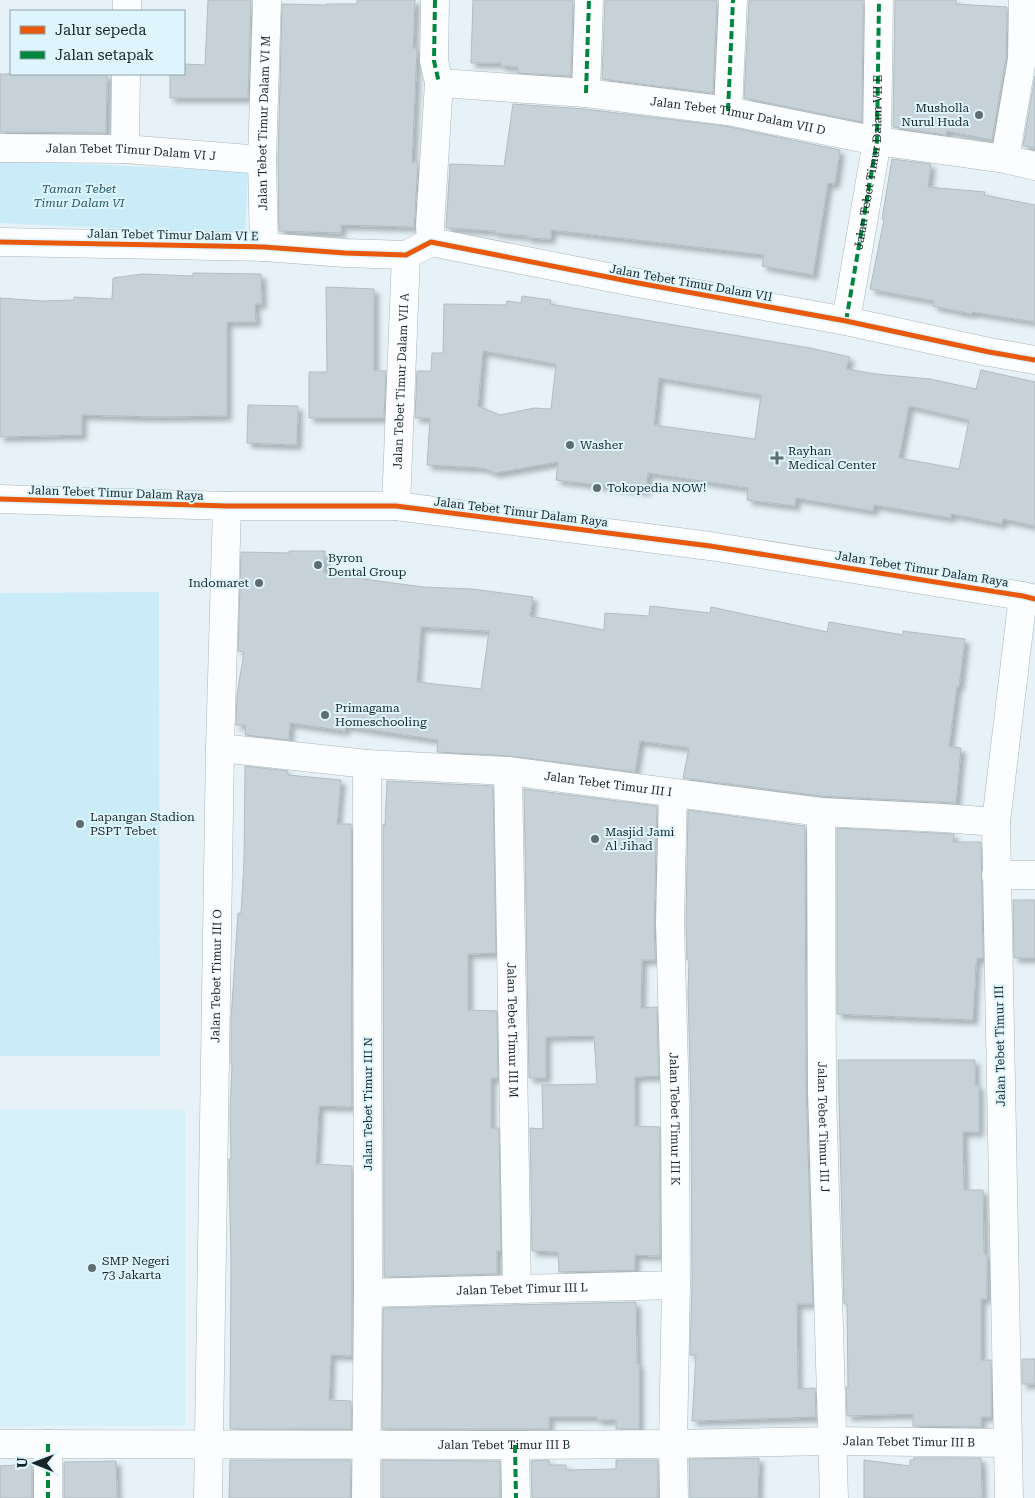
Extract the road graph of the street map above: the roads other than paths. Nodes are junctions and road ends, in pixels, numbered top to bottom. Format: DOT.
graph roads {
  1 [pos="267,0"];
  2 [pos="435,0"];
  3 [pos="589,0"];
  4 [pos="733,0"];
  5 [pos="880,0"];
  6 [pos="1023,0"];
  7 [pos="1028,59"];
  8 [pos="126,75"];
  9 [pos="438,83"];
  10 [pos="586,93"];
  11 [pos="728,111"];
  12 [pos="877,141"];
  13 [pos="0,148"];
  14 [pos="125,149"];
  15 [pos="1005,159"];
  16 [pos="262,160"];
  17 [pos="1035,166"];
  18 [pos="0,242"];
  19 [pos="431,242"];
  20 [pos="264,247"];
  21 [pos="406,255"];
  22 [pos="846,321"];
  23 [pos="1035,360"];
  24 [pos="0,499"];
  25 [pos="227,506"];
  26 [pos="396,506"];
  27 [pos="1029,597"];
  28 [pos="220,748"];
  29 [pos="367,764"];
  30 [pos="508,771"];
  31 [pos="673,793"];
  32 [pos="822,812"];
  33 [pos="996,822"];
  34 [pos="996,875"];
  35 [pos="1035,875"];
  36 [pos="676,1286"];
  37 [pos="517,1289"];
  38 [pos="368,1293"];
  39 [pos="833,1441"];
  40 [pos="1007,1443"];
  41 [pos="0,1444"];
  42 [pos="48,1444"];
  43 [pos="209,1444"];
  44 [pos="366,1444"];
  45 [pos="515,1444"];
  46 [pos="673,1444"];
  47 [pos="48,1498"];
  48 [pos="208,1498"];
  49 [pos="366,1498"];
  50 [pos="516,1498"];
  51 [pos="674,1498"];
  52 [pos="834,1498"];
  53 [pos="1009,1498"];
  1 -- 16 [label="street, Jalan Tebet Timur Dalam VI M"];
  2 -- 9 [label="street"];
  3 -- 10 [label="street"];
  4 -- 11 [label="street"];
  5 -- 12 [label="street, Jalan Tebet Timur Dalam VII E"];
  6 -- 7 [label="street"];
  7 -- 15 [label="street"];
  8 -- 14 [label="street"];
  9 -- 10 [label="street, Jalan Tebet Timur Dalam VII D"];
  9 -- 19 [label="street"];
  10 -- 11 [label="street, Jalan Tebet Timur Dalam VII D"];
  11 -- 12 [label="street, Jalan Tebet Timur Dalam VII D"];
  12 -- 15 [label="street, Jalan Tebet Timur Dalam VII D"];
  12 -- 22 [label="street, Jalan Tebet Timur Dalam VII E"];
  13 -- 14 [label="street, Jalan Tebet Timur Dalam VI J"];
  14 -- 16 [label="street, Jalan Tebet Timur Dalam VI J"];
  15 -- 17 [label="street, Jalan Tebet Timur Dalam VII D"];
  16 -- 20 [label="street, Jalan Tebet Timur Dalam VI M"];
  18 -- 20 [label="street, Jalan Tebet Timur Dalam VI E"];
  19 -- 21 [label="street"];
  19 -- 22 [label="street, Jalan Tebet Timur Dalam VII"];
  20 -- 21 [label="street, Jalan Tebet Timur Dalam VI E"];
  21 -- 26 [label="street, Jalan Tebet Timur Dalam VII A"];
  22 -- 23 [label="street, Jalan Tebet Timur Dalam VII"];
  24 -- 25 [label="street, Jalan Tebet Timur Dalam Raya"];
  25 -- 26 [label="street, Jalan Tebet Timur Dalam Raya"];
  25 -- 28 [label="street, Jalan Tebet Timur III O"];
  26 -- 27 [label="street, Jalan Tebet Timur Dalam Raya"];
  27 -- 33 [label="street, Jalan Tebet Timur III"];
  28 -- 29 [label="street, Jalan Tebet Timur III I"];
  28 -- 43 [label="street, Jalan Tebet Timur III O"];
  29 -- 30 [label="street, Jalan Tebet Timur III I"];
  29 -- 38 [label="street, Jalan Tebet Timur III N"];
  30 -- 31 [label="street, Jalan Tebet Timur III I"];
  30 -- 37 [label="street, Jalan Tebet Timur III M"];
  31 -- 32 [label="street, Jalan Tebet Timur III I"];
  31 -- 36 [label="street, Jalan Tebet Timur III K"];
  32 -- 33 [label="street, Jalan Tebet Timur III I"];
  32 -- 39 [label="street, Jalan Tebet Timur III J"];
  33 -- 34 [label="street, Jalan Tebet Timur III"];
  34 -- 35 [label="street"];
  34 -- 40 [label="street, Jalan Tebet Timur III"];
  36 -- 37 [label="street, Jalan Tebet Timur III L"];
  36 -- 46 [label="street, Jalan Tebet Timur III K"];
  37 -- 38 [label="street, Jalan Tebet Timur III L"];
  38 -- 44 [label="street, Jalan Tebet Timur III N"];
  39 -- 40 [label="street, Jalan Tebet Timur III B"];
  39 -- 46 [label="street, Jalan Tebet Timur III B"];
  39 -- 52 [label="street, Jalan Tebet Timur III J"];
  40 -- 53 [label="street, Jalan Tebet Timur III"];
  41 -- 42 [label="street, Jalan Tebet Timur III B"];
  42 -- 43 [label="street, Jalan Tebet Timur III B"];
  42 -- 47 [label="street"];
  43 -- 44 [label="street, Jalan Tebet Timur III B"];
  43 -- 48 [label="street, Jalan Tebet Timur III O"];
  44 -- 45 [label="street, Jalan Tebet Timur III B"];
  44 -- 49 [label="street, Jalan Tebet Timur III N"];
  45 -- 46 [label="street, Jalan Tebet Timur III B"];
  45 -- 50 [label="street"];
  46 -- 51 [label="street, Jalan Tebet Timur III K"];
}
